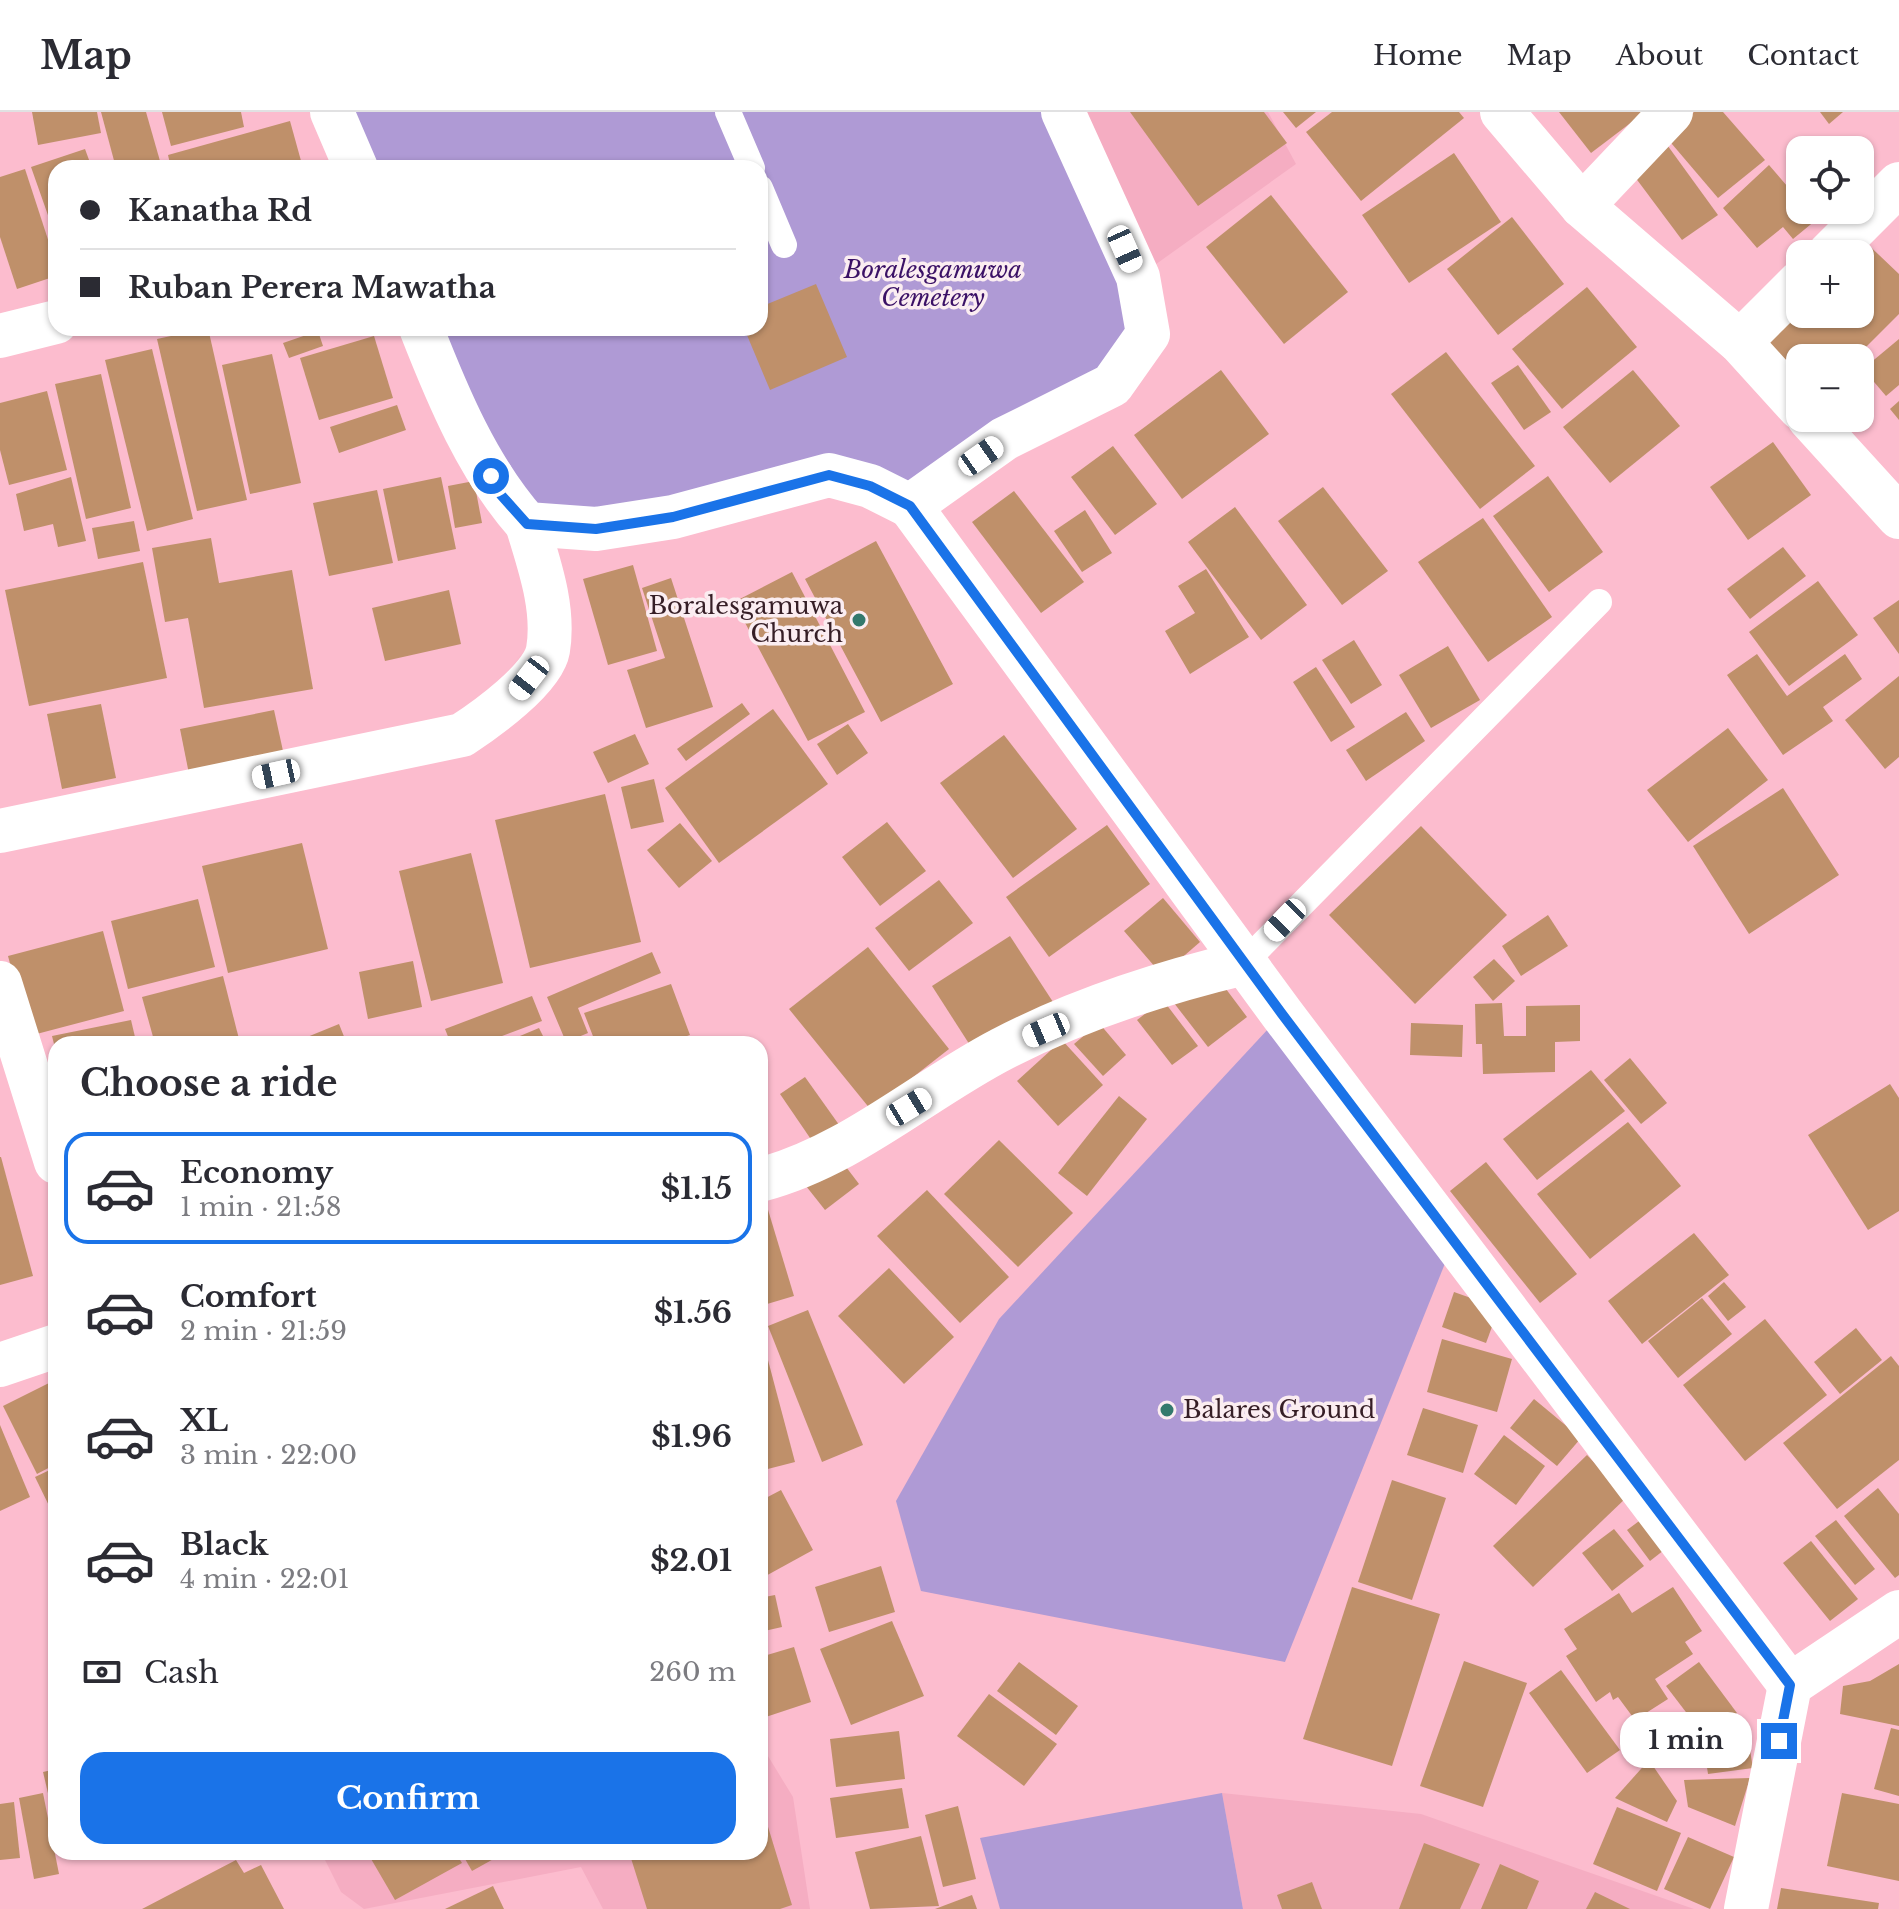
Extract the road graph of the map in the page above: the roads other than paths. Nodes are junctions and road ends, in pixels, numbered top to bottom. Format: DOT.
graph roads {
  1 [pos="333,112"];
  2 [pos="728,112"];
  3 [pos="1063,112"];
  4 [pos="1502,112"];
  5 [pos="1671,112"];
  6 [pos="353,160"];
  7 [pos="749,160"];
  8 [pos="1899,184"];
  9 [pos="1582,206"];
  10 [pos="768,207"];
  11 [pos="1843,240"];
  12 [pos="784,245"];
  13 [pos="1786,296"];
  14 [pos="48,324"];
  15 [pos="0,336"];
  16 [pos="424,336"];
  17 [pos="1740,342"];
  18 [pos="1786,393"];
  19 [pos="1822,432"];
  20 [pos="910,506"];
  21 [pos="1899,517"];
  22 [pos="527,524"];
  23 [pos="1599,602"];
  24 [pos="0,831"];
  25 [pos="1244,963"];
  26 [pos="0,983"];
  27 [pos="48,1136"];
  28 [pos="768,1177"];
  29 [pos="48,1349"];
  30 [pos="0,1365"];
  31 [pos="1899,1612"];
  32 [pos="1790,1685"];
  33 [pos="1746,1909"];
  1 -- 6 [label="street"];
  2 -- 7 [label="lane"];
  3 -- 20 [label="street"];
  4 -- 9 [label="street"];
  5 -- 9 [label="street"];
  8 -- 11 [label="street"];
  9 -- 17 [label="street"];
  10 -- 12 [label="lane"];
  13 -- 17 [label="street"];
  14 -- 15 [label="street"];
  16 -- 22 [label="street"];
  17 -- 18 [label="street"];
  19 -- 21 [label="street"];
  20 -- 22 [label="street"];
  20 -- 25 [label="street"];
  22 -- 24 [label="street"];
  23 -- 25 [label="lane"];
  25 -- 28 [label="street"];
  25 -- 32 [label="street"];
  26 -- 27 [label="street"];
  29 -- 30 [label="street"];
  31 -- 32 [label="street"];
  32 -- 33 [label="street"];
}
